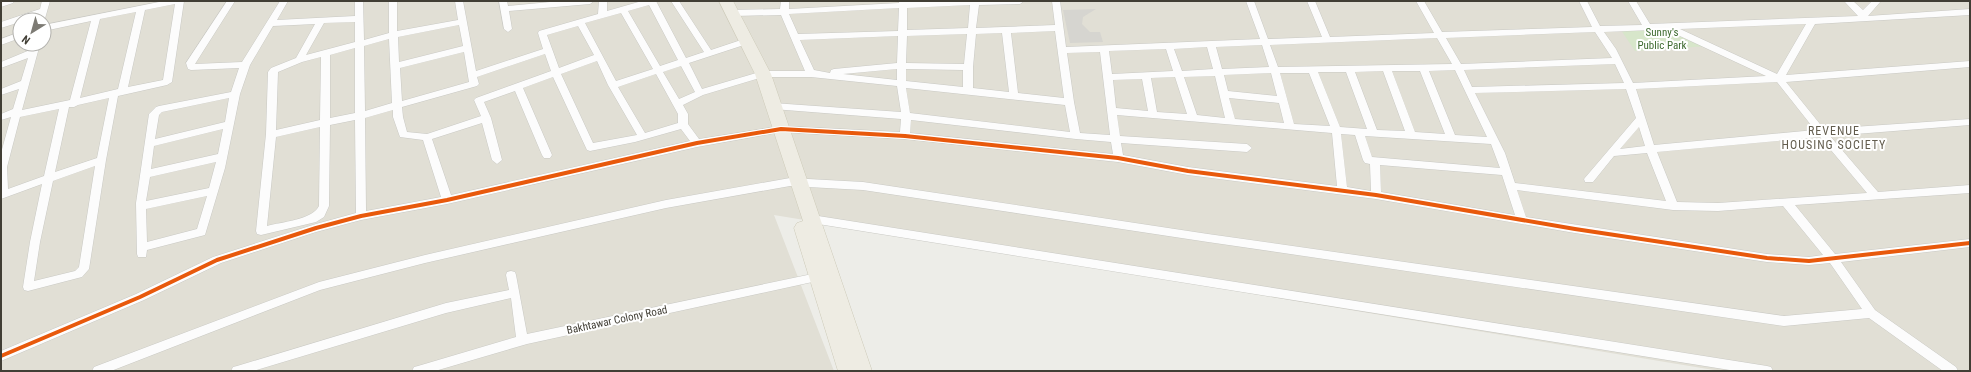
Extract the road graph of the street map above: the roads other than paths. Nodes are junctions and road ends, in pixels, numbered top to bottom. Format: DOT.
graph roads {
  1 [pos="10,1"];
  2 [pos="46,1"];
  3 [pos="177,1"];
  4 [pos="180,1"];
  5 [pos="231,1"];
  6 [pos="284,1"];
  7 [pos="359,1"];
  8 [pos="393,1"];
  9 [pos="590,1"];
  10 [pos="603,1"];
  11 [pos="651,1"];
  12 [pos="675,1"];
  13 [pos="785,1"];
  14 [pos="1020,1"];
  15 [pos="1056,1"];
  16 [pos="1250,1"];
  17 [pos="1311,1"];
  18 [pos="1420,1"];
  19 [pos="1583,1"];
  20 [pos="1632,1"];
  21 [pos="1848,1"];
  22 [pos="1878,1"];
  23 [pos="462,2"];
  24 [pos="975,2"];
  25 [pos="903,3"];
  26 [pos="1,4"];
  27 [pos="504,5"];
  28 [pos="729,7"];
  29 [pos="141,8"];
  30 [pos="623,9"];
  31 [pos="43,12"];
  32 [pos="784,12"];
  33 [pos="1970,12"];
  34 [pos="602,16"];
  35 [pos="96,17"];
  36 [pos="1864,17"];
  37 [pos="359,19"];
  38 [pos="321,21"];
  39 [pos="461,22"];
  40 [pos="580,22"];
  41 [pos="1812,22"];
  42 [pos="12,23"];
  43 [pos="271,23"];
  44 [pos="1,25"];
  45 [pos="52,26"];
  46 [pos="1668,27"];
  47 [pos="1060,28"];
  48 [pos="1648,28"];
  49 [pos="508,29"];
  50 [pos="1006,30"];
  51 [pos="1598,30"];
  52 [pos="971,31"];
  53 [pos="902,33"];
  54 [pos="393,35"];
  55 [pos="1441,36"];
  56 [pos="795,37"];
  57 [pos="12,38"];
  58 [pos="1327,39"];
  59 [pos="747,41"];
  60 [pos="1,42"];
  61 [pos="1265,42"];
  62 [pos="359,44"];
  63 [pos="1211,44"];
  64 [pos="1169,46"];
  65 [pos="467,48"];
  66 [pos="1104,49"];
  67 [pos="548,50"];
  68 [pos="1062,50"];
  69 [pos="27,52"];
  70 [pos="34,52"];
  71 [pos="326,53"];
  72 [pos="709,53"];
  73 [pos="599,57"];
  74 [pos="299,60"];
  75 [pos="683,61"];
  76 [pos="1617,61"];
  77 [pos="1970,64"];
  78 [pos="1,65"];
  79 [pos="245,66"];
  80 [pos="395,66"];
  81 [pos="901,66"];
  82 [pos="968,67"];
  83 [pos="1423,67"];
  84 [pos="1458,67"];
  85 [pos="1386,68"];
  86 [pos="1349,69"];
  87 [pos="657,70"];
  88 [pos="1274,70"];
  89 [pos="1313,70"];
  90 [pos="556,72"];
  91 [pos="1178,73"];
  92 [pos="1220,73"];
  93 [pos="763,74"];
  94 [pos="811,74"];
  95 [pos="1146,75"];
  96 [pos="1107,77"];
  97 [pos="1780,79"];
  98 [pos="473,80"];
  99 [pos="25,83"];
  100 [pos="901,83"];
  101 [pos="612,85"];
  102 [pos="1630,86"];
  103 [pos="518,87"];
  104 [pos="968,90"];
  105 [pos="1468,90"];
  106 [pos="1,92"];
  107 [pos="700,93"];
  108 [pos="118,94"];
  109 [pos="235,94"];
  110 [pos="1225,94"];
  111 [pos="1014,95"];
  112 [pos="479,100"];
  113 [pos="1283,100"];
  114 [pos="1069,102"];
  115 [pos="398,104"];
  116 [pos="677,104"];
  117 [pos="69,105"];
  118 [pos="773,106"];
  119 [pos="1112,111"];
  120 [pos="16,114"];
  121 [pos="362,115"];
  122 [pos="1152,115"];
  123 [pos="906,116"];
  124 [pos="1,117"];
  125 [pos="486,118"];
  126 [pos="1193,118"];
  127 [pos="1640,119"];
  128 [pos="1231,122"];
  129 [pos="1970,122"];
  130 [pos="325,123"];
  131 [pos="229,124"];
  132 [pos="683,126"];
  133 [pos="1290,127"];
  134 [pos="781,129"];
  135 [pos="1336,130"];
  136 [pos="1359,131"];
  137 [pos="1373,132"];
  138 [pos="1822,133"];
  139 [pos="271,134"];
  140 [pos="1411,135"];
  141 [pos="906,136"];
  142 [pos="1076,136"];
  143 [pos="427,137"];
  144 [pos="643,137"];
  145 [pos="1116,138"];
  146 [pos="1451,138"];
  147 [pos="1494,141"];
  148 [pos="6,142"];
  149 [pos="697,143"];
  150 [pos="150,144"];
  151 [pos="1247,148"];
  152 [pos="1651,150"];
  153 [pos="1612,153"];
  154 [pos="548,155"];
  155 [pos="222,157"];
  156 [pos="1118,158"];
  157 [pos="101,160"];
  158 [pos="497,160"];
  159 [pos="1375,161"];
  160 [pos="1507,172"];
  161 [pos="1,173"];
  162 [pos="145,174"];
  163 [pos="48,179"];
  164 [pos="1589,179"];
  165 [pos="795,182"];
  166 [pos="1512,186"];
  167 [pos="1970,189"];
  168 [pos="1342,190"];
  169 [pos="213,191"];
  170 [pos="2,194"];
  171 [pos="1376,195"];
  172 [pos="1875,195"];
  173 [pos="447,200"];
  174 [pos="1785,201"];
  175 [pos="141,206"];
  176 [pos="1674,206"];
  177 [pos="362,216"];
  178 [pos="812,219"];
  179 [pos="1522,220"];
  180 [pos="1970,243"];
  181 [pos="1832,258"];
  182 [pos="511,275"];
  183 [pos="817,277"];
  184 [pos="515,293"];
  185 [pos="1871,313"];
  186 [pos="522,340"];
  187 [pos="1,356"];
  188 [pos="266,367"];
  189 [pos="98,371"];
  190 [pos="237,371"];
  191 [pos="418,371"];
  192 [pos="848,371"];
  193 [pos="862,371"];
  194 [pos="1767,371"];
  195 [pos="1952,371"];
  1 -- 26 [label="street"];
  2 -- 31 [label="street"];
  3 -- 29 [label="street"];
  4 -- 108 [label="street"];
  5 -- 79 [label="street"];
  6 -- 43 [label="street"];
  7 -- 37 [label="street"];
  8 -- 54 [label="street"];
  9 -- 27 [label="street"];
  10 -- 34 [label="street"];
  11 -- 30 [label="street"];
  11 -- 75 [label="street"];
  12 -- 72 [label="street"];
  13 -- 32 [label="street"];
  14 -- 24 [label="street"];
  15 -- 47 [label="street"];
  16 -- 61 [label="street"];
  17 -- 58 [label="street"];
  18 -- 55 [label="street"];
  19 -- 51 [label="street"];
  20 -- 48 [label="street"];
  21 -- 36 [label="street"];
  22 -- 36 [label="street"];
  23 -- 39 [label="street"];
  24 -- 25 [label="street"];
  24 -- 52 [label="street"];
  25 -- 32 [label="street"];
  25 -- 53 [label="street"];
  27 -- 49 [label="street"];
  28 -- 32 [label="street"];
  28 -- 59 [label="main road"];
  29 -- 35 [label="street"];
  29 -- 108 [label="street"];
  30 -- 34 [label="street"];
  30 -- 87 [label="street"];
  32 -- 56 [label="street"];
  33 -- 36 [label="street"];
  34 -- 40 [label="street"];
  35 -- 45 [label="street"];
  35 -- 117 [label="street"];
  36 -- 41 [label="street"];
  37 -- 38 [label="street"];
  37 -- 62 [label="street"];
  38 -- 43 [label="street"];
  38 -- 74 [label="street"];
  39 -- 54 [label="street"];
  39 -- 65 [label="street"];
  40 -- 67 [label="street"];
  40 -- 73 [label="street"];
  41 -- 46 [label="street"];
  41 -- 97 [label="street"];
  42 -- 44 [label="street"];
  43 -- 79 [label="street"];
  46 -- 48 [label="street"];
  46 -- 97 [label="street"];
  47 -- 50 [label="street"];
  47 -- 68 [label="street"];
  48 -- 51 [label="street"];
  50 -- 52 [label="street"];
  50 -- 111 [label="street"];
  51 -- 55 [label="street"];
  51 -- 76 [label="street"];
  52 -- 53 [label="street"];
  52 -- 82 [label="street"];
  53 -- 56 [label="street"];
  53 -- 81 [label="street"];
  54 -- 62 [label="street"];
  54 -- 80 [label="street"];
  55 -- 58 [label="street"];
  55 -- 84 [label="street"];
  56 -- 94 [label="street"];
  57 -- 60 [label="street"];
  58 -- 61 [label="street"];
  59 -- 72 [label="street"];
  59 -- 93 [label="main road"];
  61 -- 63 [label="street"];
  61 -- 88 [label="street"];
  62 -- 71 [label="street"];
  62 -- 121 [label="street"];
  63 -- 64 [label="street"];
  63 -- 92 [label="street"];
  64 -- 66 [label="street"];
  64 -- 91 [label="street"];
  65 -- 80 [label="street"];
  65 -- 98 [label="street"];
  66 -- 68 [label="street"];
  66 -- 96 [label="street"];
  67 -- 90 [label="street"];
  67 -- 98 [label="street"];
  68 -- 114 [label="street"];
  69 -- 78 [label="street"];
  70 -- 99 [label="street"];
  71 -- 74 [label="street"];
  71 -- 130 [label="street"];
  72 -- 75 [label="street"];
  73 -- 90 [label="street"];
  73 -- 101 [label="street"];
  74 -- 139 [label="street"];
  75 -- 87 [label="street"];
  75 -- 107 [label="street"];
  76 -- 84 [label="street"];
  76 -- 102 [label="street"];
  77 -- 97 [label="street"];
  79 -- 109 [label="street"];
  80 -- 115 [label="street"];
  81 -- 82 [label="street"];
  81 -- 94 [label="street"];
  81 -- 100 [label="street"];
  82 -- 104 [label="street"];
  83 -- 84 [label="street"];
  83 -- 85 [label="street"];
  83 -- 146 [label="street"];
  84 -- 105 [label="street"];
  85 -- 86 [label="street"];
  85 -- 140 [label="street"];
  86 -- 89 [label="street"];
  86 -- 137 [label="street"];
  87 -- 101 [label="street"];
  87 -- 116 [label="street"];
  88 -- 89 [label="street"];
  88 -- 92 [label="street"];
  88 -- 113 [label="street"];
  89 -- 135 [label="street"];
  90 -- 103 [label="street"];
  90 -- 144 [label="street"];
  91 -- 92 [label="street"];
  91 -- 95 [label="street"];
  91 -- 126 [label="street"];
  92 -- 110 [label="street"];
  93 -- 94 [label="street"];
  93 -- 107 [label="street"];
  93 -- 118 [label="main road"];
  94 -- 100 [label="street"];
  95 -- 96 [label="street"];
  95 -- 122 [label="street"];
  96 -- 119 [label="street"];
  97 -- 102 [label="street"];
  97 -- 138 [label="street"];
  98 -- 112 [label="street"];
  98 -- 115 [label="street"];
  99 -- 106 [label="street"];
  99 -- 120 [label="street"];
  100 -- 104 [label="street"];
  100 -- 123 [label="street"];
  101 -- 144 [label="street"];
  102 -- 105 [label="street"];
  102 -- 127 [label="street"];
  103 -- 112 [label="street"];
  103 -- 154 [label="street"];
  104 -- 111 [label="street"];
  105 -- 147 [label="street"];
  107 -- 116 [label="street"];
  108 -- 117 [label="street"];
  108 -- 157 [label="street"];
  109 -- 131 [label="street"];
  109 -- 150 [label="street"];
  110 -- 113 [label="street"];
  110 -- 128 [label="street"];
  111 -- 114 [label="street"];
  112 -- 125 [label="street"];
  113 -- 133 [label="street"];
  114 -- 142 [label="street"];
  115 -- 121 [label="street"];
  115 -- 143 [label="street"];
  116 -- 132 [label="street"];
  117 -- 120 [label="street"];
  117 -- 163 [label="street"];
  118 -- 123 [label="street"];
  118 -- 134 [label="main road"];
  119 -- 122 [label="street"];
  119 -- 145 [label="street"];
  120 -- 124 [label="street"];
  120 -- 148 [label="street"];
  121 -- 130 [label="street"];
  121 -- 177 [label="street"];
  122 -- 126 [label="street"];
  123 -- 141 [label="street"];
  123 -- 142 [label="street"];
  125 -- 143 [label="street"];
  125 -- 158 [label="street"];
  126 -- 128 [label="street"];
  127 -- 152 [label="street"];
  127 -- 153 [label="street"];
  128 -- 133 [label="street"];
  129 -- 138 [label="street"];
  130 -- 139 [label="street"];
  130 -- 139 [label="street"];
  131 -- 150 [label="street"];
  131 -- 155 [label="street"];
  132 -- 144 [label="street"];
  132 -- 149 [label="street"];
  133 -- 135 [label="street"];
  134 -- 141 [label="street"];
  134 -- 149 [label="street"];
  134 -- 165 [label="main road"];
  135 -- 136 [label="street"];
  135 -- 168 [label="street"];
  136 -- 137 [label="street"];
  136 -- 159 [label="street"];
  137 -- 140 [label="street"];
  138 -- 152 [label="street"];
  138 -- 172 [label="street"];
  140 -- 146 [label="street"];
  141 -- 156 [label="street"];
  142 -- 145 [label="street"];
  143 -- 173 [label="street"];
  145 -- 151 [label="street"];
  145 -- 156 [label="street"];
  146 -- 147 [label="street"];
  147 -- 160 [label="street"];
  148 -- 161 [label="street"];
  149 -- 173 [label="street"];
  150 -- 162 [label="street"];
  152 -- 153 [label="street"];
  152 -- 176 [label="street"];
  153 -- 164 [label="street"];
  155 -- 162 [label="street"];
  155 -- 169 [label="street"];
  156 -- 168 [label="street"];
  157 -- 163 [label="street"];
  157 -- 163 [label="street"];
  159 -- 160 [label="street"];
  159 -- 171 [label="street"];
  160 -- 166 [label="street"];
  161 -- 170 [label="street"];
  162 -- 175 [label="street"];
  163 -- 170 [label="street"];
  165 -- 178 [label="main road"];
  165 -- 183 [label="main road"];
  165 -- 185 [label="street"];
  165 -- 189 [label="street"];
  166 -- 176 [label="street"];
  166 -- 179 [label="street"];
  167 -- 172 [label="street"];
  168 -- 171 [label="street"];
  169 -- 175 [label="street"];
  169 -- 175 [label="street"];
  171 -- 179 [label="street"];
  172 -- 174 [label="street"];
  173 -- 177 [label="street"];
  174 -- 176 [label="street"];
  174 -- 181 [label="street"];
  177 -- 187 [label="street"];
  178 -- 193 [label="main road"];
  178 -- 194 [label="street"];
  179 -- 181 [label="street"];
  180 -- 181 [label="street"];
  181 -- 185 [label="street"];
  182 -- 184 [label="street"];
  183 -- 186 [label="street, Bakhtawar Colony Road"];
  183 -- 192 [label="main road"];
  184 -- 186 [label="street"];
  184 -- 188 [label="street"];
  185 -- 195 [label="street"];
  186 -- 191 [label="street, Bakhtawar Colony Road"];
  188 -- 190 [label="street"];
}
